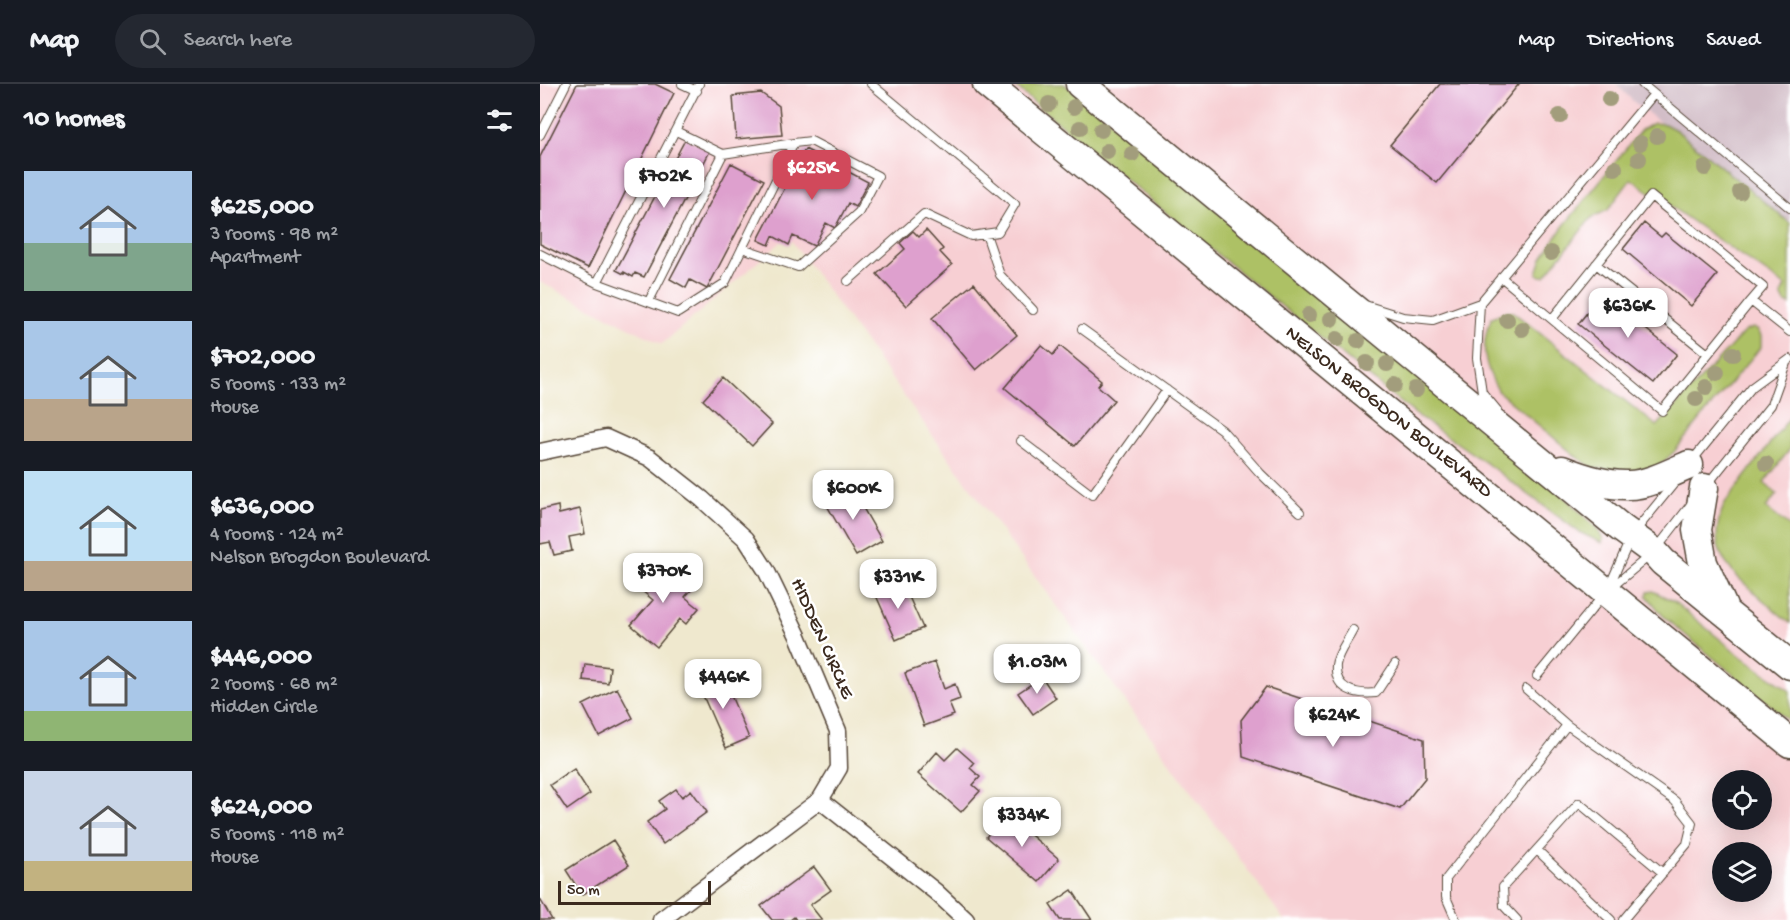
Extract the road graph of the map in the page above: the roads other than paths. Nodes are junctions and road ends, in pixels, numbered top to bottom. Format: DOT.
graph roads {
  1 [pos="566,84"];
  2 [pos="682,84"];
  3 [pos="871,84"];
  4 [pos="987,84"];
  5 [pos="1080,84"];
  6 [pos="1642,84"];
  7 [pos="698,87"];
  8 [pos="1654,94"];
  9 [pos="676,131"];
  10 [pos="540,135"];
  11 [pos="794,142"];
  12 [pos="723,154"];
  13 [pos="1790,208"];
  14 [pos="986,234"];
  15 [pos="742,248"];
  16 [pos="540,254"];
  17 [pos="1596,264"];
  18 [pos="1501,277"];
  19 [pos="848,281"];
  20 [pos="597,283"];
  21 [pos="1339,296"];
  22 [pos="649,301"];
  23 [pos="1751,301"];
  24 [pos="1480,303"];
  25 [pos="1033,310"];
  26 [pos="1551,319"];
  27 [pos="1082,329"];
  28 [pos="1790,332"];
  29 [pos="1708,354"];
  30 [pos="1788,361"];
  31 [pos="1167,390"];
  32 [pos="1021,441"];
  33 [pos="540,452"];
  34 [pos="1541,462"];
  35 [pos="1696,476"];
  36 [pos="1300,512"];
  37 [pos="1632,535"];
  38 [pos="1654,552"];
  39 [pos="1606,592"];
  40 [pos="1725,612"];
  41 [pos="1353,630"];
  42 [pos="1395,664"];
  43 [pos="1790,665"];
  44 [pos="1537,676"];
  45 [pos="1526,689"];
  46 [pos="1567,725"];
  47 [pos="1790,742"];
  48 [pos="820,800"];
  49 [pos="1537,850"];
  50 [pos="1662,873"];
  51 [pos="661,920"];
  52 [pos="966,920"];
  53 [pos="1456,920"];
  54 [pos="1517,920"];
  55 [pos="1611,920"];
  56 [pos="1623,920"];
  1 -- 10 [label="lane"];
  2 -- 7 [label="lane"];
  3 -- 14 [label="lane"];
  4 -- 39 [label="highway, NELSON BROGDON BOULEVARD"];
  5 -- 21 [label="highway"];
  6 -- 8 [label="lane"];
  7 -- 9 [label="lane"];
  8 -- 13 [label="lane"];
  8 -- 18 [label="lane"];
  9 -- 12 [label="lane"];
  9 -- 20 [label="lane"];
  11 -- 12 [label="lane"];
  11 -- 15 [label="lane"];
  11 -- 15 [label="lane"];
  12 -- 22 [label="lane"];
  14 -- 19 [label="lane"];
  14 -- 25 [label="lane"];
  15 -- 22 [label="lane"];
  16 -- 20 [label="lane"];
  17 -- 23 [label="lane"];
  17 -- 26 [label="lane"];
  17 -- 29 [label="lane"];
  18 -- 24 [label="lane"];
  18 -- 26 [label="lane"];
  20 -- 22 [label="lane"];
  21 -- 24 [label="lane"];
  21 -- 34 [label="highway"];
  23 -- 28 [label="lane"];
  23 -- 29 [label="lane"];
  24 -- 34 [label="lane"];
  26 -- 29 [label="lane"];
  27 -- 31 [label="lane"];
  30 -- 35 [label="lane"];
  30 -- 35 [label="lane"];
  31 -- 32 [label="lane"];
  31 -- 36 [label="lane"];
  33 -- 48 [label="street, HIDDEN CIRCLE"];
  34 -- 35 [label="highway"];
  34 -- 37 [label="highway"];
  35 -- 37 [label="lane"];
  35 -- 38 [label="lane"];
  35 -- 40 [label="highway"];
  37 -- 38 [label="highway"];
  37 -- 39 [label="lane"];
  38 -- 39 [label="lane"];
  38 -- 40 [label="highway"];
  39 -- 44 [label="lane"];
  39 -- 47 [label="highway, NELSON BROGDON BOULEVARD"];
  40 -- 43 [label="highway"];
  41 -- 42 [label="lane"];
  45 -- 46 [label="lane"];
  46 -- 50 [label="lane"];
  46 -- 53 [label="lane"];
  48 -- 51 [label="street, HIDDEN CIRCLE"];
  48 -- 52 [label="street"];
  49 -- 50 [label="lane"];
  49 -- 54 [label="lane"];
  49 -- 55 [label="lane"];
  50 -- 56 [label="lane"];
}
